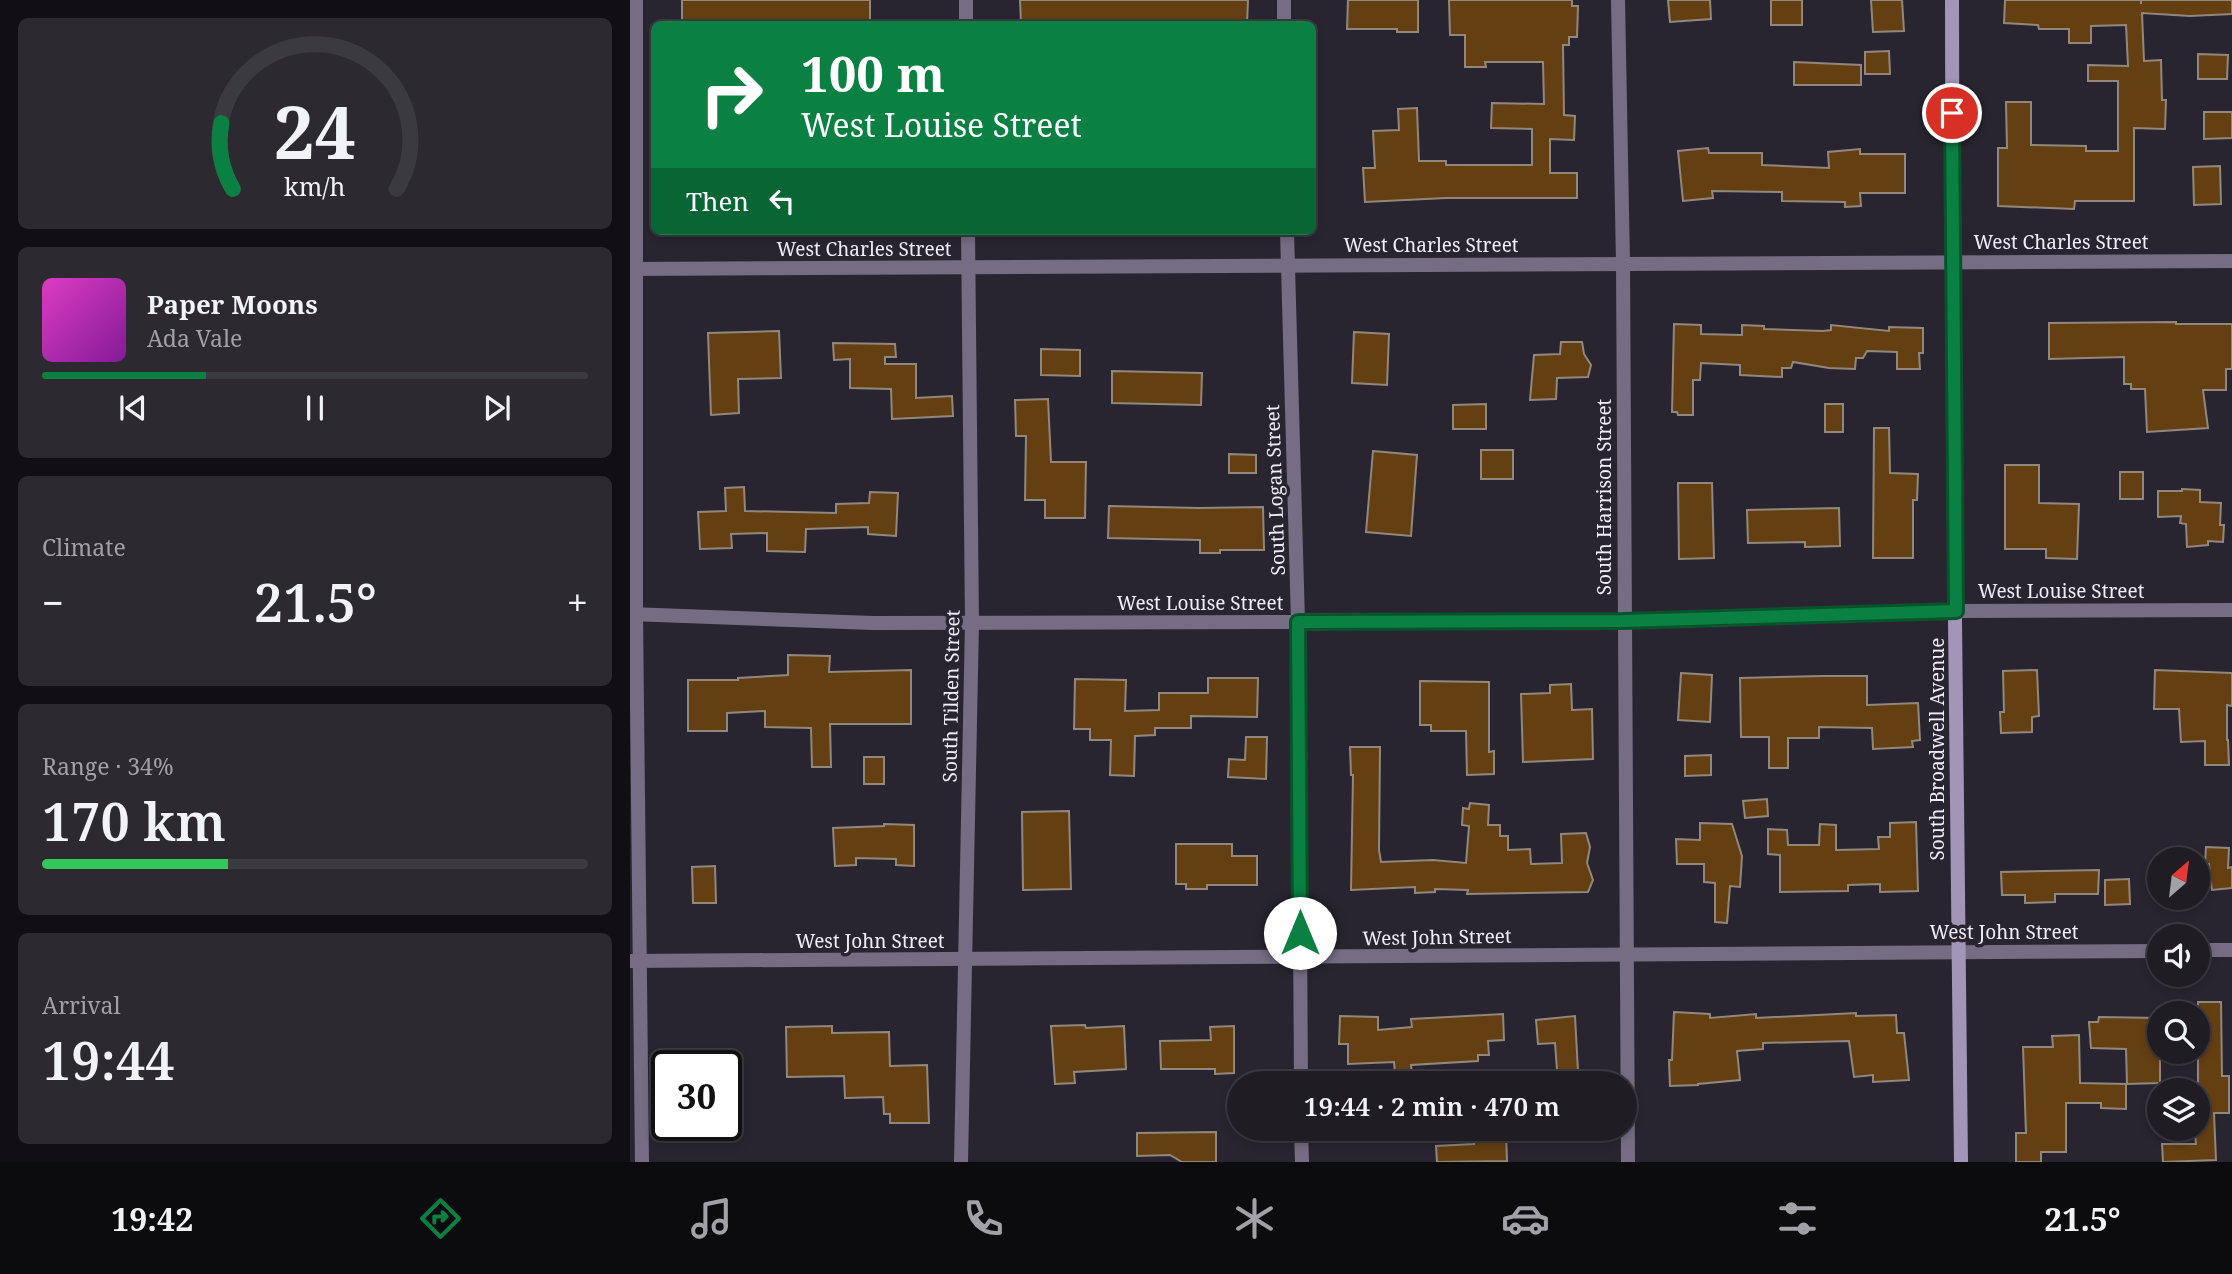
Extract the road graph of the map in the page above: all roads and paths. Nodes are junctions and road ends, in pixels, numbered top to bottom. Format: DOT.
graph roads {
  1 [pos="636,0"];
  2 [pos="966,0"];
  3 [pos="1284,0"];
  4 [pos="1618,0"];
  5 [pos="1952,0"];
  6 [pos="966,21"];
  7 [pos="1284,21"];
  8 [pos="968,235"];
  9 [pos="1287,235"];
  10 [pos="2232,261"];
  11 [pos="1953,262"];
  12 [pos="1623,263"];
  13 [pos="1288,266"];
  14 [pos="968,268"];
  15 [pos="633,269"];
  16 [pos="2232,610"];
  17 [pos="1956,611"];
  18 [pos="633,615"];
  19 [pos="1623,621"];
  20 [pos="1298,622"];
  21 [pos="972,623"];
  22 [pos="2210,950"];
  23 [pos="2232,950"];
  24 [pos="2147,951"];
  25 [pos="1958,952"];
  26 [pos="1626,954"];
  27 [pos="1300,958"];
  28 [pos="965,960"];
  29 [pos="635,961"];
  30 [pos="1301,1071"];
  31 [pos="1301,1141"];
  32 [pos="642,1162"];
  33 [pos="961,1162"];
  34 [pos="1302,1162"];
  35 [pos="1628,1162"];
  36 [pos="1961,1162"];
  1 -- 15 [label="street"];
  2 -- 6 [label="street"];
  3 -- 7 [label="street"];
  4 -- 12 [label="street, South Harrison Street"];
  5 -- 11 [label="main road, South Broadwell Avenue"];
  8 -- 14 [label="street, South Tilden Street"];
  9 -- 13 [label="street, South Logan Street"];
  10 -- 11 [label="street, West Charles Street"];
  11 -- 12 [label="street, West Charles Street"];
  11 -- 17 [label="main road, South Broadwell Avenue"];
  12 -- 13 [label="street, West Charles Street"];
  12 -- 19 [label="street, South Harrison Street"];
  13 -- 14 [label="street, West Charles Street"];
  13 -- 20 [label="street, South Logan Street"];
  14 -- 15 [label="street, West Charles Street"];
  14 -- 21 [label="street, South Tilden Street"];
  15 -- 18 [label="street"];
  16 -- 17 [label="street, West Louise Street"];
  17 -- 19 [label="street, West Louise Street"];
  17 -- 25 [label="main road, South Broadwell Avenue"];
  18 -- 21 [label="street, West Louise Street"];
  18 -- 29 [label="street"];
  19 -- 20 [label="street, West Louise Street"];
  19 -- 26 [label="street, South Harrison Street"];
  20 -- 21 [label="street, West Louise Street"];
  20 -- 27 [label="street, South Logan Street"];
  21 -- 28 [label="street, South Tilden Street"];
  22 -- 23 [label="street"];
  24 -- 25 [label="street, West John Street"];
  25 -- 26 [label="street, West John Street"];
  25 -- 36 [label="main road, South Broadwell Avenue"];
  26 -- 27 [label="street, West John Street"];
  26 -- 35 [label="street, South Harrison Street"];
  27 -- 28 [label="street, West John Street"];
  27 -- 30 [label="street, South Logan Street"];
  28 -- 29 [label="street, West John Street"];
  28 -- 33 [label="street, South Tilden Street"];
  29 -- 32 [label="street"];
  31 -- 34 [label="street"];
}
